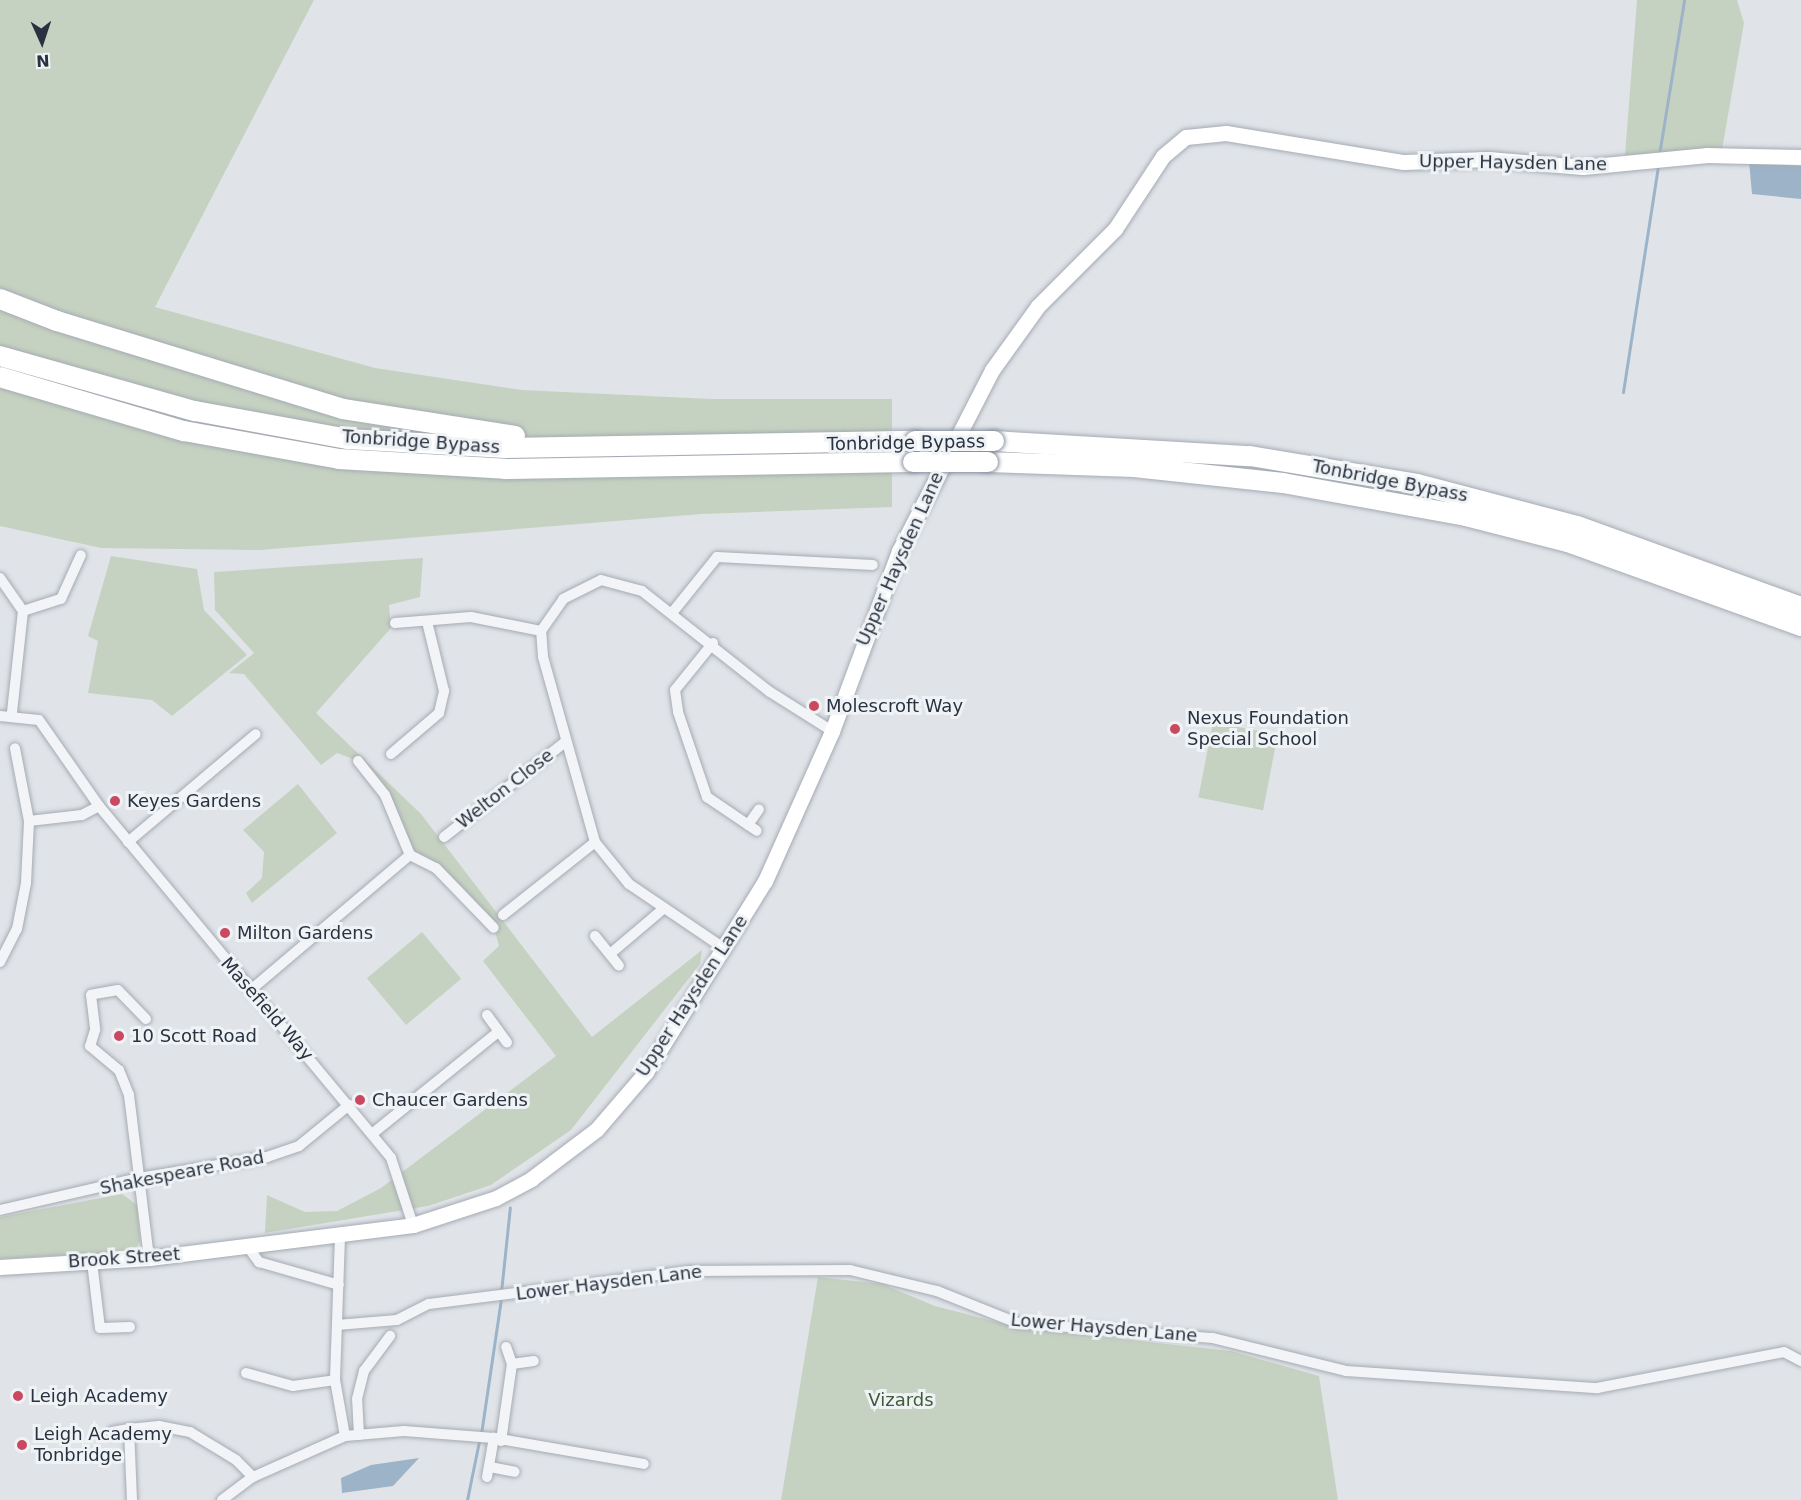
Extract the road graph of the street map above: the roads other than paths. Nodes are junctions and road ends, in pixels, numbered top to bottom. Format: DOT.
graph roads {
  1 [pos="1801,157"];
  2 [pos="0,299"];
  3 [pos="0,356"];
  4 [pos="0,377"];
  5 [pos="0,385"];
  6 [pos="62,398"];
  7 [pos="685,445"];
  8 [pos="81,555"];
  9 [pos="873,565"];
  10 [pos="0,579"];
  11 [pos="1801,607"];
  12 [pos="23,611"];
  13 [pos="672,613"];
  14 [pos="427,622"];
  15 [pos="395,623"];
  16 [pos="1801,626"];
  17 [pos="541,631"];
  18 [pos="713,643"];
  19 [pos="12,713"];
  20 [pos="0,716"];
  21 [pos="832,731"];
  22 [pos="256,734"];
  23 [pos="566,742"];
  24 [pos="15,748"];
  25 [pos="391,754"];
  26 [pos="357,761"];
  27 [pos="99,806"];
  28 [pos="759,809"];
  29 [pos="29,821"];
  30 [pos="444,837"];
  31 [pos="128,842"];
  32 [pos="595,842"];
  33 [pos="410,855"];
  34 [pos="663,909"];
  35 [pos="502,915"];
  36 [pos="494,928"];
  37 [pos="595,936"];
  38 [pos="724,949"];
  39 [pos="610,954"];
  40 [pos="0,962"];
  41 [pos="619,966"];
  42 [pos="253,988"];
  43 [pos="80,992"];
  44 [pos="91,995"];
  45 [pos="487,1015"];
  46 [pos="146,1019"];
  47 [pos="498,1032"];
  48 [pos="507,1043"];
  49 [pos="349,1105"];
  50 [pos="372,1134"];
  51 [pos="139,1178"];
  52 [pos="0,1210"];
  53 [pos="413,1225"];
  54 [pos="340,1236"];
  55 [pos="248,1247"];
  56 [pos="149,1258"];
  57 [pos="92,1262"];
  58 [pos="0,1267"];
  59 [pos="339,1285"];
  60 [pos="337,1325"];
  61 [pos="130,1327"];
  62 [pos="390,1336"];
  63 [pos="506,1347"];
  64 [pos="534,1360"];
  65 [pos="1801,1361"];
  66 [pos="512,1364"];
  67 [pos="246,1373"];
  68 [pos="335,1380"];
  69 [pos="129,1430"];
  70 [pos="112,1432"];
  71 [pos="345,1436"];
  72 [pos="359,1436"];
  73 [pos="497,1440"];
  74 [pos="644,1464"];
  75 [pos="515,1472"];
  76 [pos="253,1477"];
  77 [pos="132,1500"];
  78 [pos="222,1500"];
  1 -- 21 [label="street, Upper Haysden Lane"];
  2 -- 7 [label="highway"];
  3 -- 7 [label="highway, Tonbridge Bypass"];
  4 -- 6 [label="highway, Tonbridge Bypass"];
  5 -- 6 [label="highway"];
  6 -- 16 [label="highway, Tonbridge Bypass, bridge"];
  7 -- 11 [label="highway, Tonbridge Bypass, bridge"];
  8 -- 12 [label="street"];
  9 -- 13 [label="street"];
  10 -- 12 [label="street"];
  12 -- 19 [label="street"];
  13 -- 17 [label="street"];
  13 -- 18 [label="street"];
  14 -- 15 [label="street"];
  14 -- 17 [label="street"];
  14 -- 25 [label="street"];
  17 -- 23 [label="street"];
  18 -- 21 [label="street"];
  18 -- 28 [label="street"];
  19 -- 20 [label="street"];
  19 -- 27 [label="street, Masefield Way"];
  21 -- 38 [label="street, Upper Haysden Lane"];
  22 -- 31 [label="street"];
  23 -- 30 [label="street, Welton Close"];
  23 -- 32 [label="street"];
  24 -- 29 [label="street"];
  26 -- 33 [label="street"];
  27 -- 29 [label="street"];
  27 -- 31 [label="street, Masefield Way"];
  29 -- 40 [label="street"];
  31 -- 42 [label="street, Masefield Way"];
  32 -- 34 [label="street"];
  32 -- 35 [label="street"];
  33 -- 36 [label="street"];
  33 -- 42 [label="street"];
  34 -- 38 [label="street"];
  34 -- 39 [label="street"];
  37 -- 39 [label="street"];
  38 -- 53 [label="street, Upper Haysden Lane"];
  39 -- 41 [label="street"];
  42 -- 49 [label="street, Masefield Way"];
  43 -- 44 [label="street"];
  44 -- 46 [label="street"];
  44 -- 51 [label="street"];
  45 -- 47 [label="street"];
  47 -- 48 [label="street"];
  47 -- 50 [label="street"];
  49 -- 50 [label="street, Masefield Way"];
  49 -- 51 [label="street, Shakespeare Road"];
  50 -- 53 [label="street, Masefield Way"];
  51 -- 52 [label="street, Shakespeare Road"];
  51 -- 56 [label="street"];
  53 -- 54 [label="street, Upper Haysden Lane"];
  54 -- 55 [label="street, Upper Haysden Lane"];
  54 -- 59 [label="street"];
  55 -- 56 [label="street, Brook Street"];
  55 -- 59 [label="street"];
  56 -- 57 [label="street, Brook Street"];
  57 -- 58 [label="street, Brook Street"];
  57 -- 61 [label="street"];
  59 -- 60 [label="street"];
  60 -- 65 [label="street, Lower Haysden Lane"];
  60 -- 68 [label="street"];
  62 -- 72 [label="street"];
  63 -- 66 [label="street"];
  64 -- 66 [label="street"];
  66 -- 73 [label="street"];
  67 -- 68 [label="street"];
  68 -- 71 [label="street"];
  69 -- 70 [label="street"];
  69 -- 76 [label="street"];
  69 -- 77 [label="street"];
  71 -- 72 [label="street"];
  71 -- 76 [label="street"];
  72 -- 73 [label="street"];
  73 -- 74 [label="street"];
  73 -- 75 [label="street"];
  76 -- 78 [label="street"];
}
